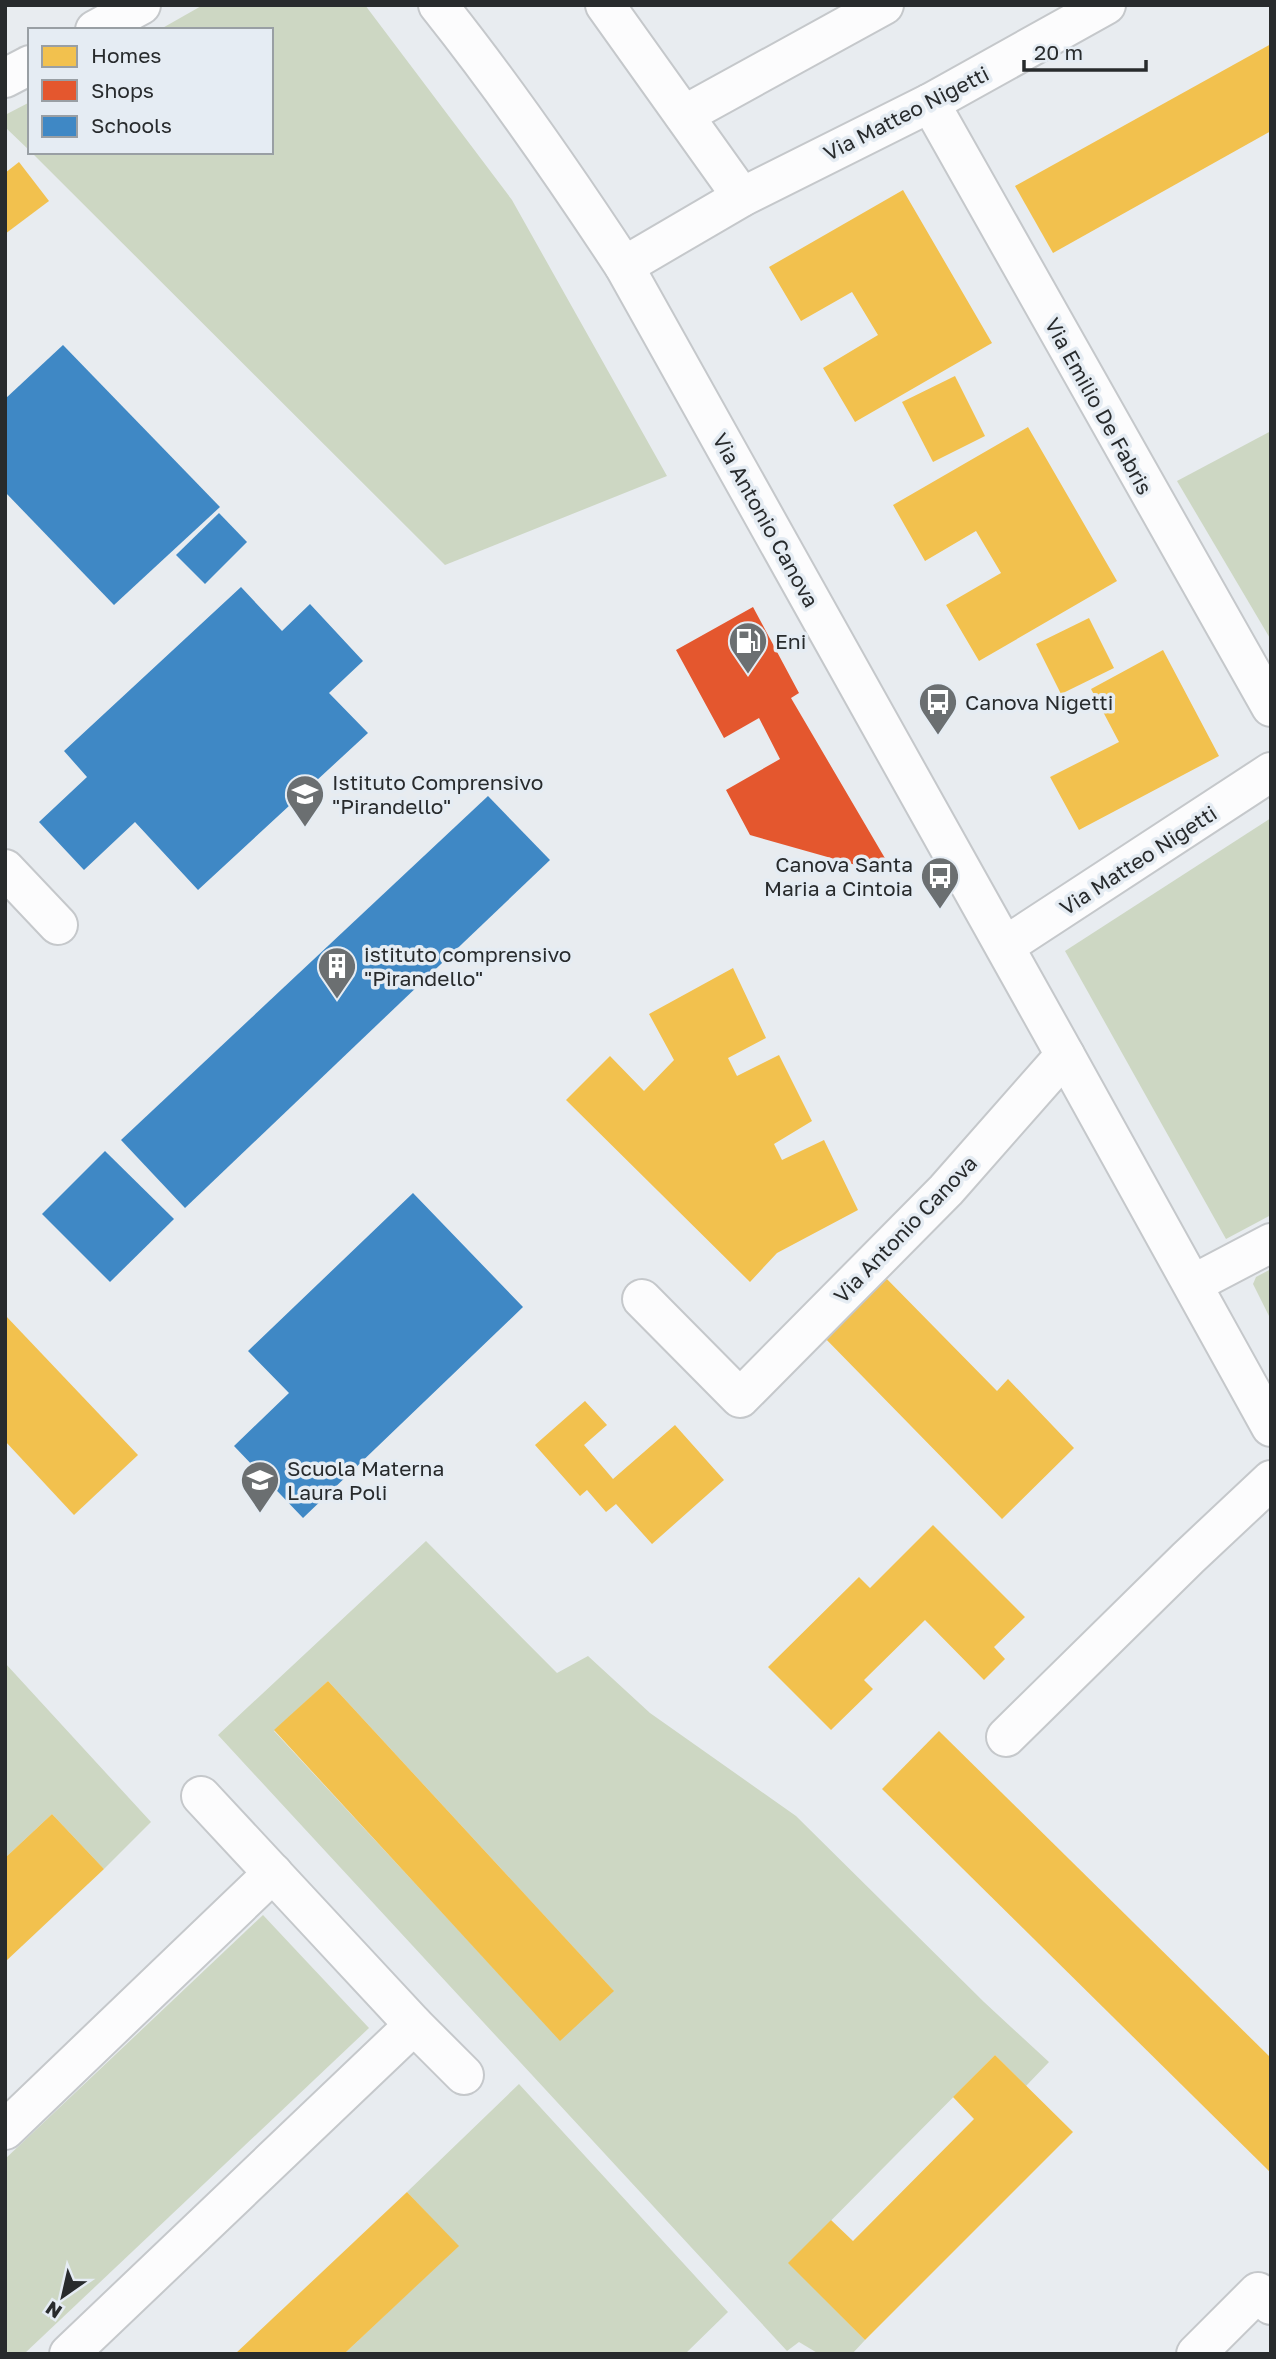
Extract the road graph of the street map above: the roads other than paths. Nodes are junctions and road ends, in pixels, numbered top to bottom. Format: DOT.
graph roads {
  1 [pos="141,5"];
  2 [pos="438,5"];
  3 [pos="606,5"];
  4 [pos="884,5"];
  5 [pos="1106,5"];
  6 [pos="99,28"];
  7 [pos="28,66"];
  8 [pos="5,78"];
  9 [pos="930,103"];
  10 [pos="684,116"];
  11 [pos="742,197"];
  12 [pos="624,266"];
  13 [pos="1271,707"];
  14 [pos="1271,772"];
  15 [pos="5,869"];
  16 [pos="58,925"];
  17 [pos="1005,946"];
  18 [pos="1065,1055"];
  19 [pos="1271,1243"];
  20 [pos="1193,1284"];
  21 [pos="642,1299"];
  22 [pos="1271,1427"];
  23 [pos="1271,1480"];
  24 [pos="1006,1737"];
  25 [pos="201,1796"];
  26 [pos="273,1873"];
  27 [pos="414,2025"];
  28 [pos="464,2075"];
  29 [pos="5,2130"];
  30 [pos="1271,2305"];
  31 [pos="69,2354"];
  32 [pos="1196,2354"];
  1 -- 6 [label="street"];
  2 -- 12 [label="street, Via Antonio Canova"];
  3 -- 10 [label="street"];
  4 -- 10 [label="street"];
  5 -- 9 [label="street, Via Matteo Nigetti"];
  7 -- 8 [label="street"];
  9 -- 11 [label="street, Via Matteo Nigetti"];
  9 -- 13 [label="street, Via Emilio De Fabris"];
  10 -- 11 [label="street"];
  11 -- 12 [label="street, Via Matteo Nigetti"];
  12 -- 17 [label="street, Via Antonio Canova"];
  14 -- 17 [label="street, Via Matteo Nigetti"];
  15 -- 16 [label="street"];
  17 -- 18 [label="street, Via Antonio Canova"];
  18 -- 20 [label="street, Via Antonio Canova"];
  18 -- 21 [label="street, Via Antonio Canova"];
  19 -- 20 [label="street"];
  20 -- 22 [label="street, Via Antonio Canova"];
  23 -- 24 [label="street"];
  25 -- 26 [label="street"];
  26 -- 27 [label="street"];
  26 -- 29 [label="street"];
  27 -- 28 [label="street"];
  27 -- 31 [label="street"];
  30 -- 32 [label="street"];
}
